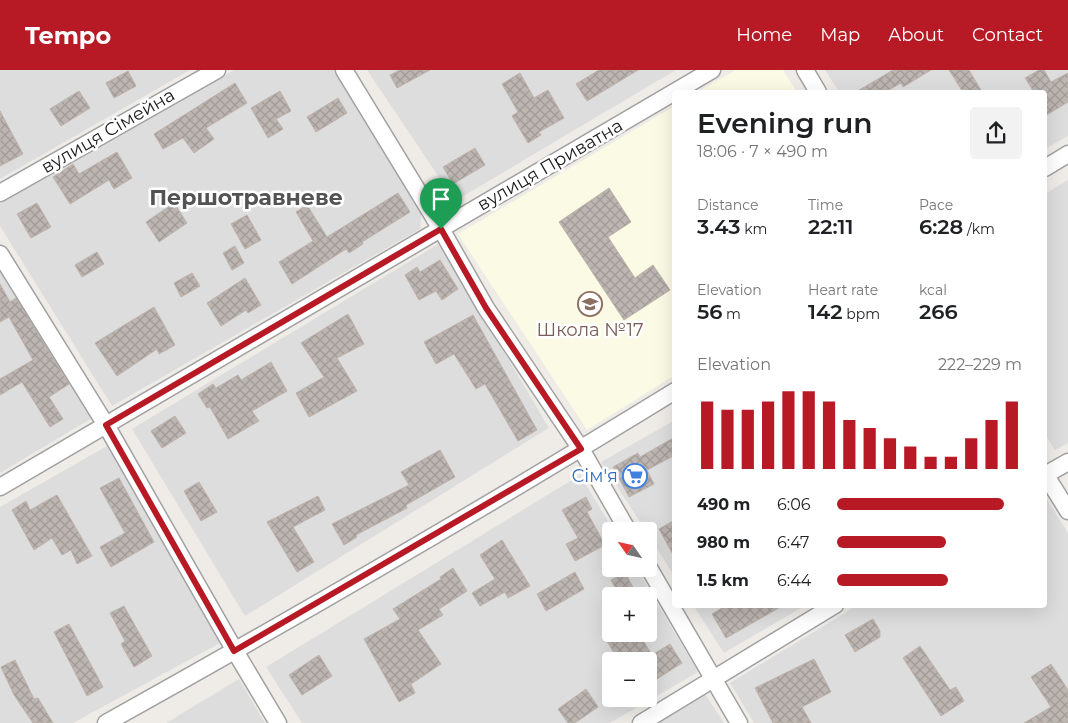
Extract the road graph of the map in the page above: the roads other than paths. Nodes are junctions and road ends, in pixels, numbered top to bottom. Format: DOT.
graph roads {
  1 [pos="217,70"];
  2 [pos="344,70"];
  3 [pos="712,70"];
  4 [pos="805,70"];
  5 [pos="678,90"];
  6 [pos="817,90"];
  7 [pos="672,93"];
  8 [pos="1068,154"];
  9 [pos="1047,167"];
  10 [pos="0,193"];
  11 [pos="441,229"];
  12 [pos="0,254"];
  13 [pos="672,393"];
  14 [pos="106,425"];
  15 [pos="581,449"];
  16 [pos="1068,462"];
  17 [pos="1047,473"];
  18 [pos="1047,477"];
  19 [pos="0,487"];
  20 [pos="1068,511"];
  21 [pos="623,522"];
  22 [pos="655,578"];
  23 [pos="829,608"];
  24 [pos="234,651"];
  25 [pos="712,680"];
  26 [pos="106,723"];
  27 [pos="278,723"];
  28 [pos="641,723"];
  29 [pos="739,723"];
  1 -- 10 [label="street, вулиця Сімейна"];
  2 -- 11 [label="street"];
  3 -- 5 [label="street, вулиця Приватна"];
  4 -- 6 [label="street"];
  7 -- 11 [label="street, вулиця Приватна"];
  8 -- 9 [label="street"];
  11 -- 14 [label="street, вулиця Приватна"];
  11 -- 15 [label="street"];
  12 -- 14 [label="street"];
  13 -- 15 [label="street"];
  14 -- 19 [label="street, вулиця Приватна"];
  14 -- 24 [label="street"];
  15 -- 21 [label="street"];
  15 -- 24 [label="street"];
  16 -- 17 [label="street"];
  18 -- 20 [label="street"];
  22 -- 25 [label="street"];
  23 -- 25 [label="street"];
  24 -- 26 [label="street"];
  24 -- 27 [label="street"];
  25 -- 28 [label="street"];
  25 -- 29 [label="street"];
}
